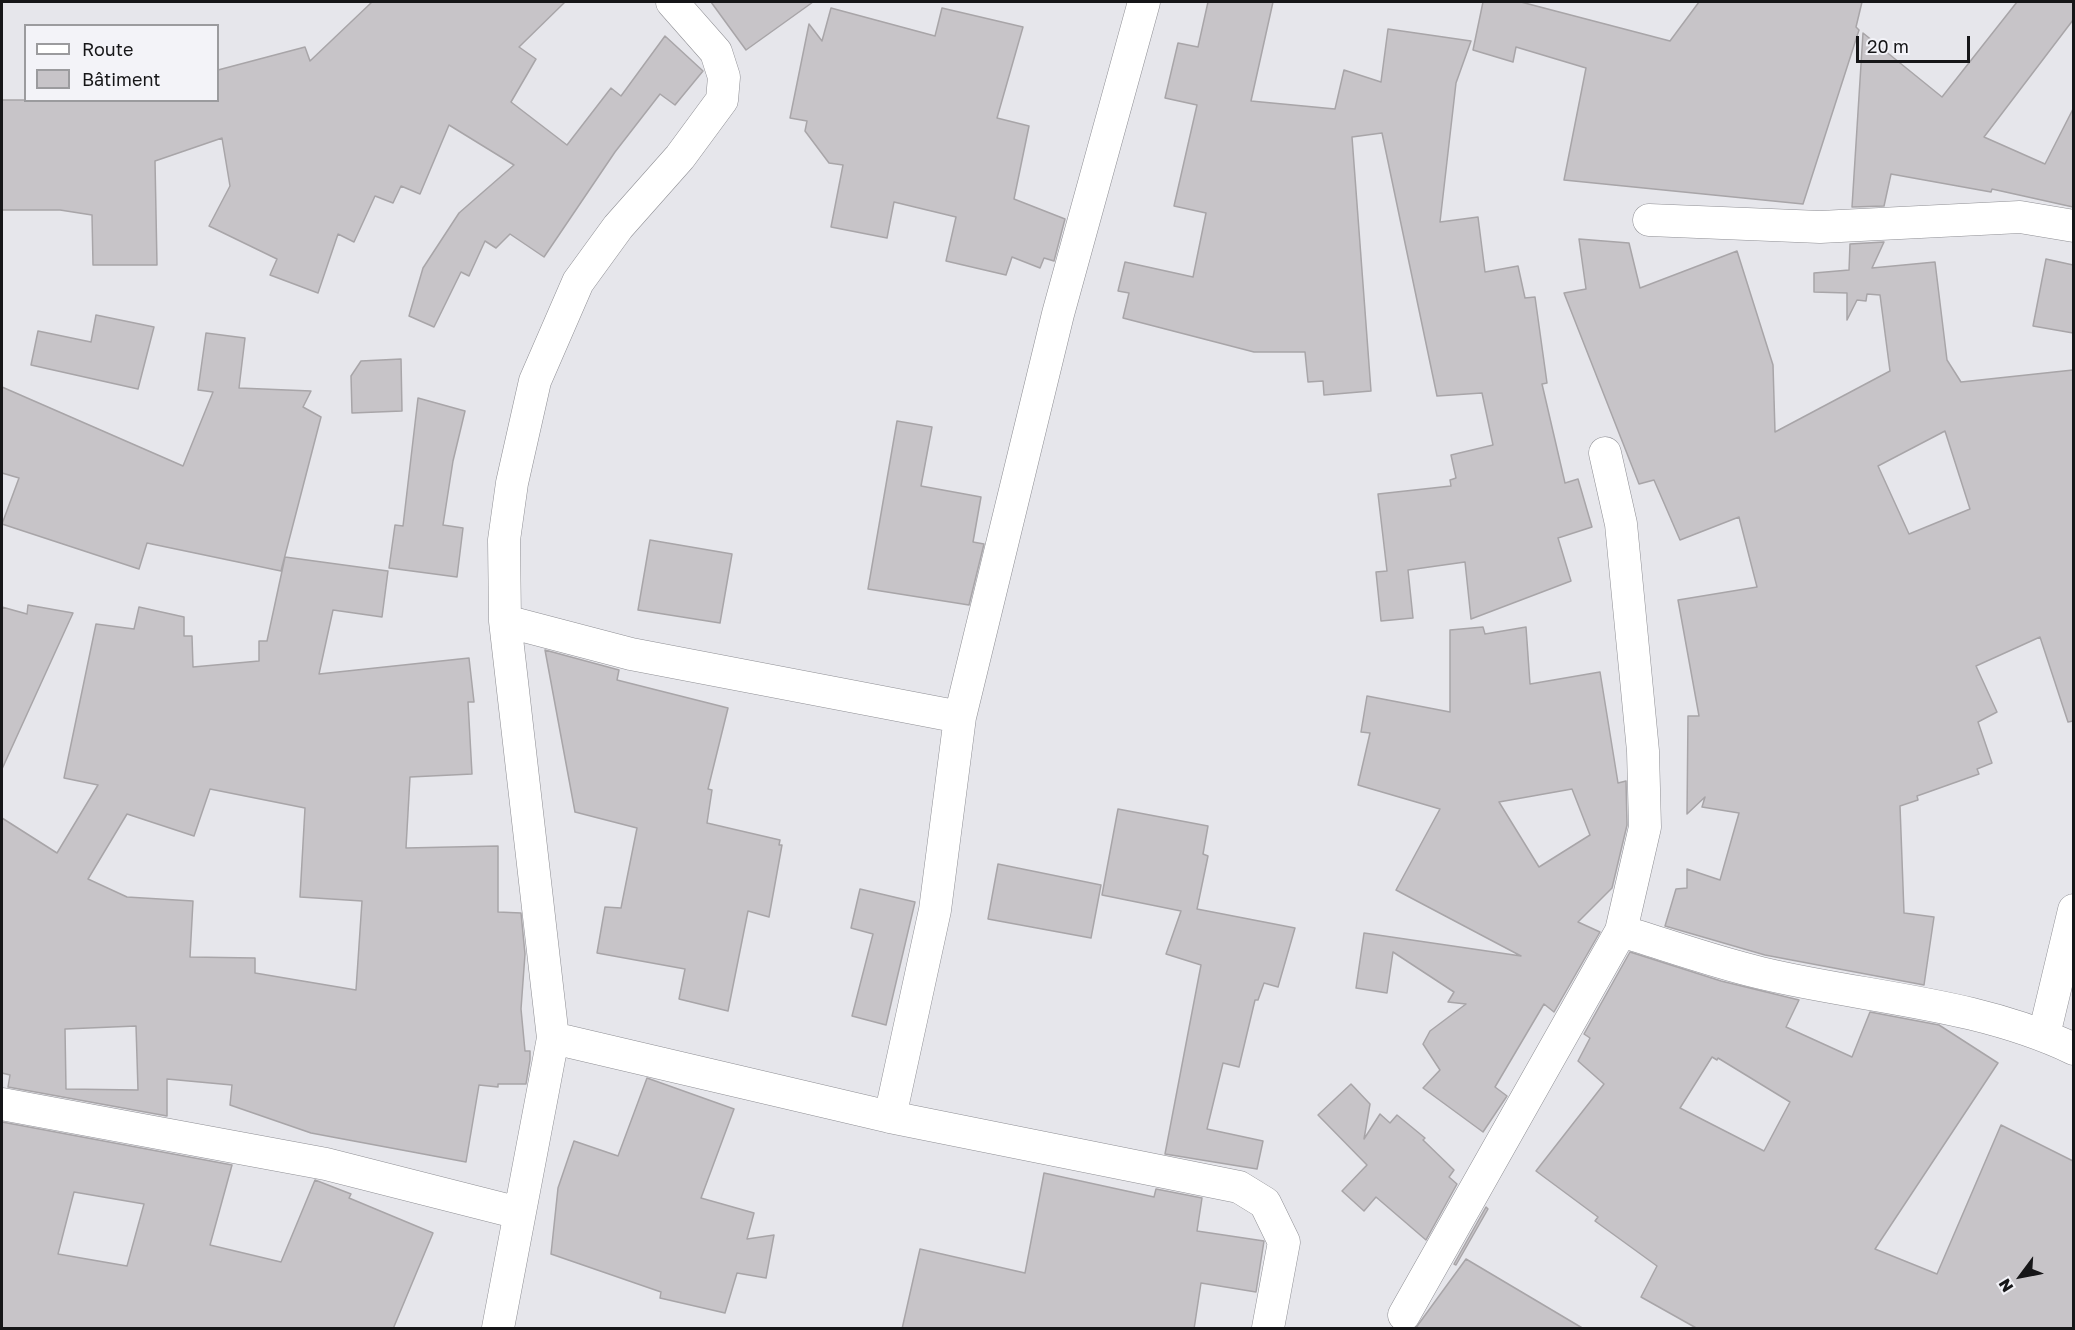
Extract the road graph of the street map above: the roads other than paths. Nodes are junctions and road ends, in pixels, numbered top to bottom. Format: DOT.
graph roads {
  1 [pos="672,2"];
  2 [pos="1144,2"];
  3 [pos="1649,220"];
  4 [pos="2073,226"];
  5 [pos="1605,453"];
  6 [pos="505,621"];
  7 [pos="960,717"];
  8 [pos="2073,910"];
  9 [pos="1621,931"];
  10 [pos="2044,1035"];
  11 [pos="553,1038"];
  12 [pos="2073,1049"];
  13 [pos="2,1104"];
  14 [pos="890,1118"];
  15 [pos="519,1213"];
  16 [pos="1404,1315"];
  17 [pos="498,1329"];
  18 [pos="1268,1329"];
  1 -- 6 [label="street"];
  2 -- 7 [label="street"];
  3 -- 4 [label="street"];
  5 -- 9 [label="street"];
  6 -- 7 [label="street"];
  6 -- 11 [label="street"];
  7 -- 14 [label="street"];
  8 -- 10 [label="street"];
  9 -- 10 [label="street"];
  9 -- 16 [label="street"];
  10 -- 12 [label="street"];
  11 -- 14 [label="street"];
  11 -- 15 [label="street"];
  13 -- 15 [label="street"];
  14 -- 18 [label="street"];
  15 -- 17 [label="street"];
}
